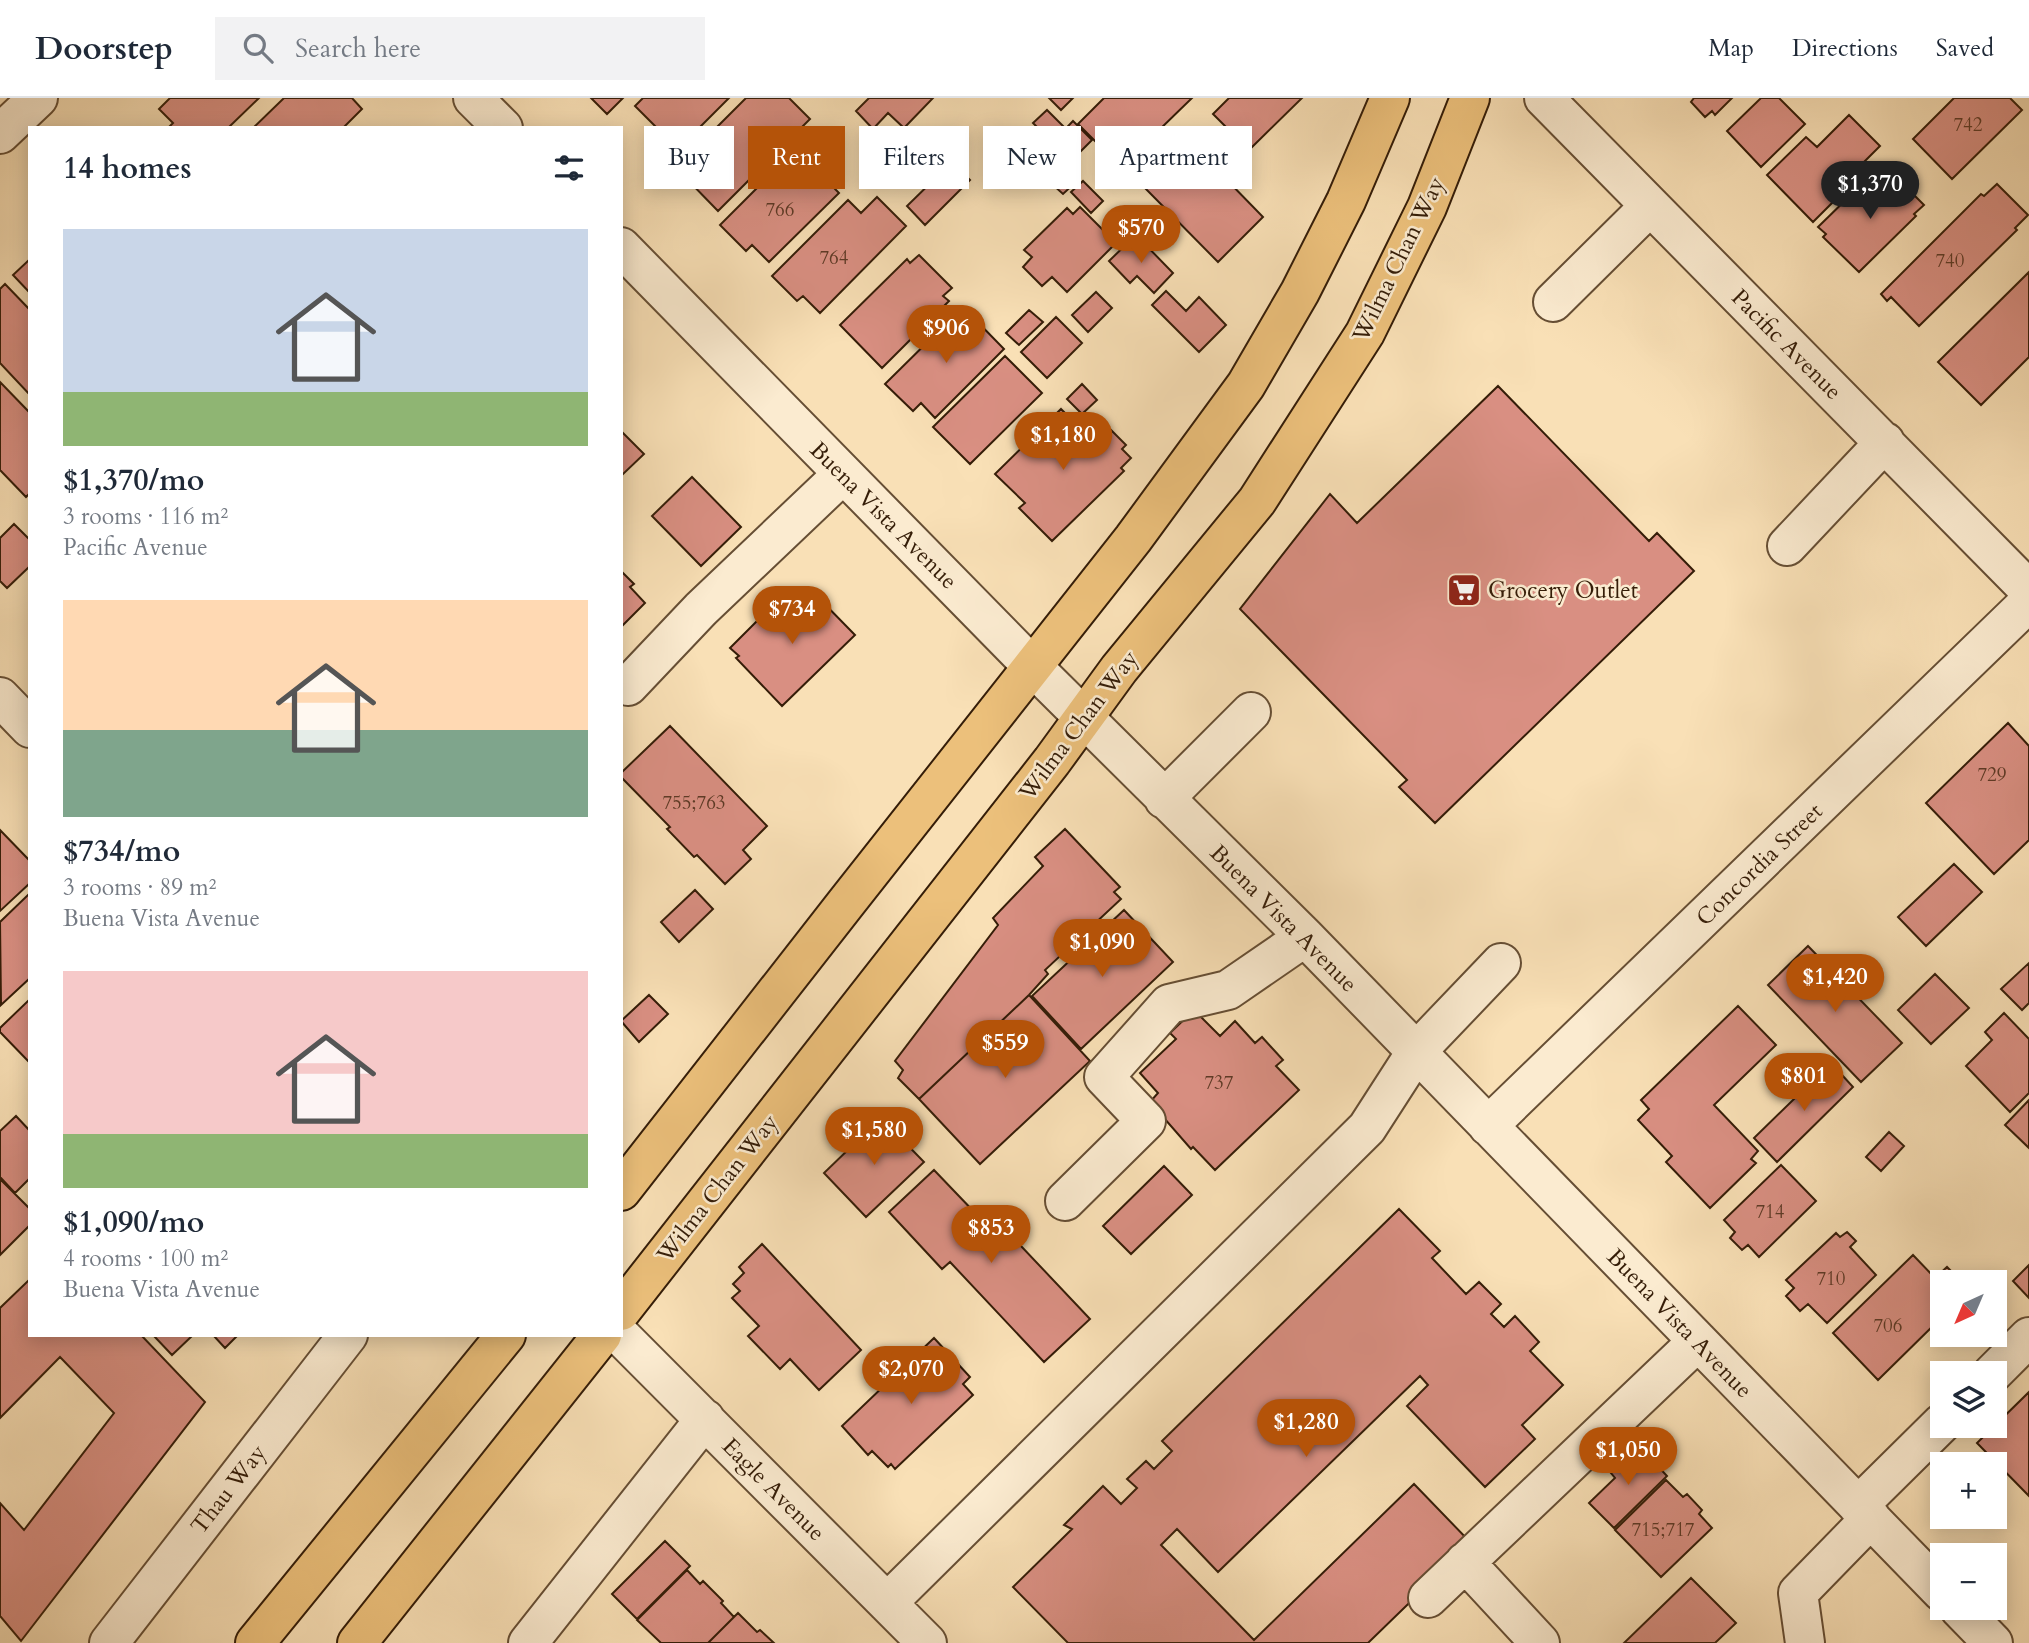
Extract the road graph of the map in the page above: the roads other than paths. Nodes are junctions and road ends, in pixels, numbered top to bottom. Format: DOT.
graph roads {
  1 [pos="38,98"];
  2 [pos="473,98"];
  3 [pos="1390,98"];
  4 [pos="1471,98"];
  5 [pos="1544,98"];
  6 [pos="501,126"];
  7 [pos="0,134"];
  8 [pos="1649,207"];
  9 [pos="623,249"];
  10 [pos="1553,302"];
  11 [pos="1885,442"];
  12 [pos="843,474"];
  13 [pos="1787,546"];
  14 [pos="2029,590"];
  15 [pos="2029,602"];
  16 [pos="1032,666"];
  17 [pos="628,686"];
  18 [pos="0,697"];
  19 [pos="1251,712"];
  20 [pos="1083,718"];
  21 [pos="28,726"];
  22 [pos="1164,799"];
  23 [pos="1305,937"];
  24 [pos="1501,963"];
  25 [pos="1416,1052"];
  26 [pos="1488,1126"];
  27 [pos="623,1188"];
  28 [pos="1065,1201"];
  29 [pos="623,1308"];
  30 [pos="346,1337"];
  31 [pos="504,1337"];
  32 [pos="601,1337"];
  33 [pos="622,1337"];
  34 [pos="2029,1338"];
  35 [pos="1698,1341"];
  36 [pos="2005,1361"];
  37 [pos="705,1419"];
  38 [pos="1930,1437"];
  39 [pos="1865,1512"];
  40 [pos="1465,1562"];
  41 [pos="1930,1580"];
  42 [pos="1428,1598"];
  43 [pos="887,1603"];
  44 [pos="1971,1620"];
  45 [pos="108,1643"];
  46 [pos="255,1643"];
  47 [pos="357,1643"];
  48 [pos="528,1643"];
  49 [pos="927,1643"];
  50 [pos="1540,1643"];
  51 [pos="1805,1643"];
  52 [pos="1993,1643"];
  1 -- 7 [label="street"];
  2 -- 6 [label="street"];
  3 -- 16 [label="main road"];
  4 -- 20 [label="main road, Wilma Chan Way"];
  5 -- 8 [label="street, Pacific Avenue"];
  8 -- 10 [label="street"];
  8 -- 11 [label="street, Pacific Avenue"];
  9 -- 12 [label="street, Buena Vista Avenue"];
  11 -- 13 [label="street"];
  11 -- 14 [label="street, Pacific Avenue"];
  12 -- 16 [label="street, Buena Vista Avenue"];
  12 -- 17 [label="street"];
  15 -- 26 [label="street, Concordia Street"];
  16 -- 20 [label="street, Buena Vista Avenue"];
  16 -- 27 [label="main road"];
  18 -- 21 [label="street"];
  19 -- 22 [label="street"];
  20 -- 22 [label="street, Buena Vista Avenue"];
  20 -- 29 [label="main road, Wilma Chan Way"];
  22 -- 23 [label="street, Buena Vista Avenue"];
  23 -- 25 [label="street, Buena Vista Avenue"];
  23 -- 28 [label="street"];
  24 -- 25 [label="street"];
  25 -- 26 [label="street, Buena Vista Avenue"];
  25 -- 43 [label="street"];
  26 -- 35 [label="street, Buena Vista Avenue"];
  30 -- 45 [label="street, Thau Way"];
  31 -- 46 [label="main road"];
  32 -- 47 [label="main road"];
  33 -- 37 [label="street, Eagle Avenue"];
  34 -- 36 [label="street"];
  35 -- 39 [label="street, Buena Vista Avenue"];
  35 -- 40 [label="street"];
  37 -- 43 [label="street, Eagle Avenue"];
  37 -- 48 [label="street"];
  38 -- 39 [label="street"];
  39 -- 41 [label="street, Buena Vista Avenue"];
  39 -- 51 [label="street"];
  40 -- 42 [label="street"];
  40 -- 50 [label="street"];
  43 -- 49 [label="street, Eagle Avenue"];
  44 -- 52 [label="street"];
}
